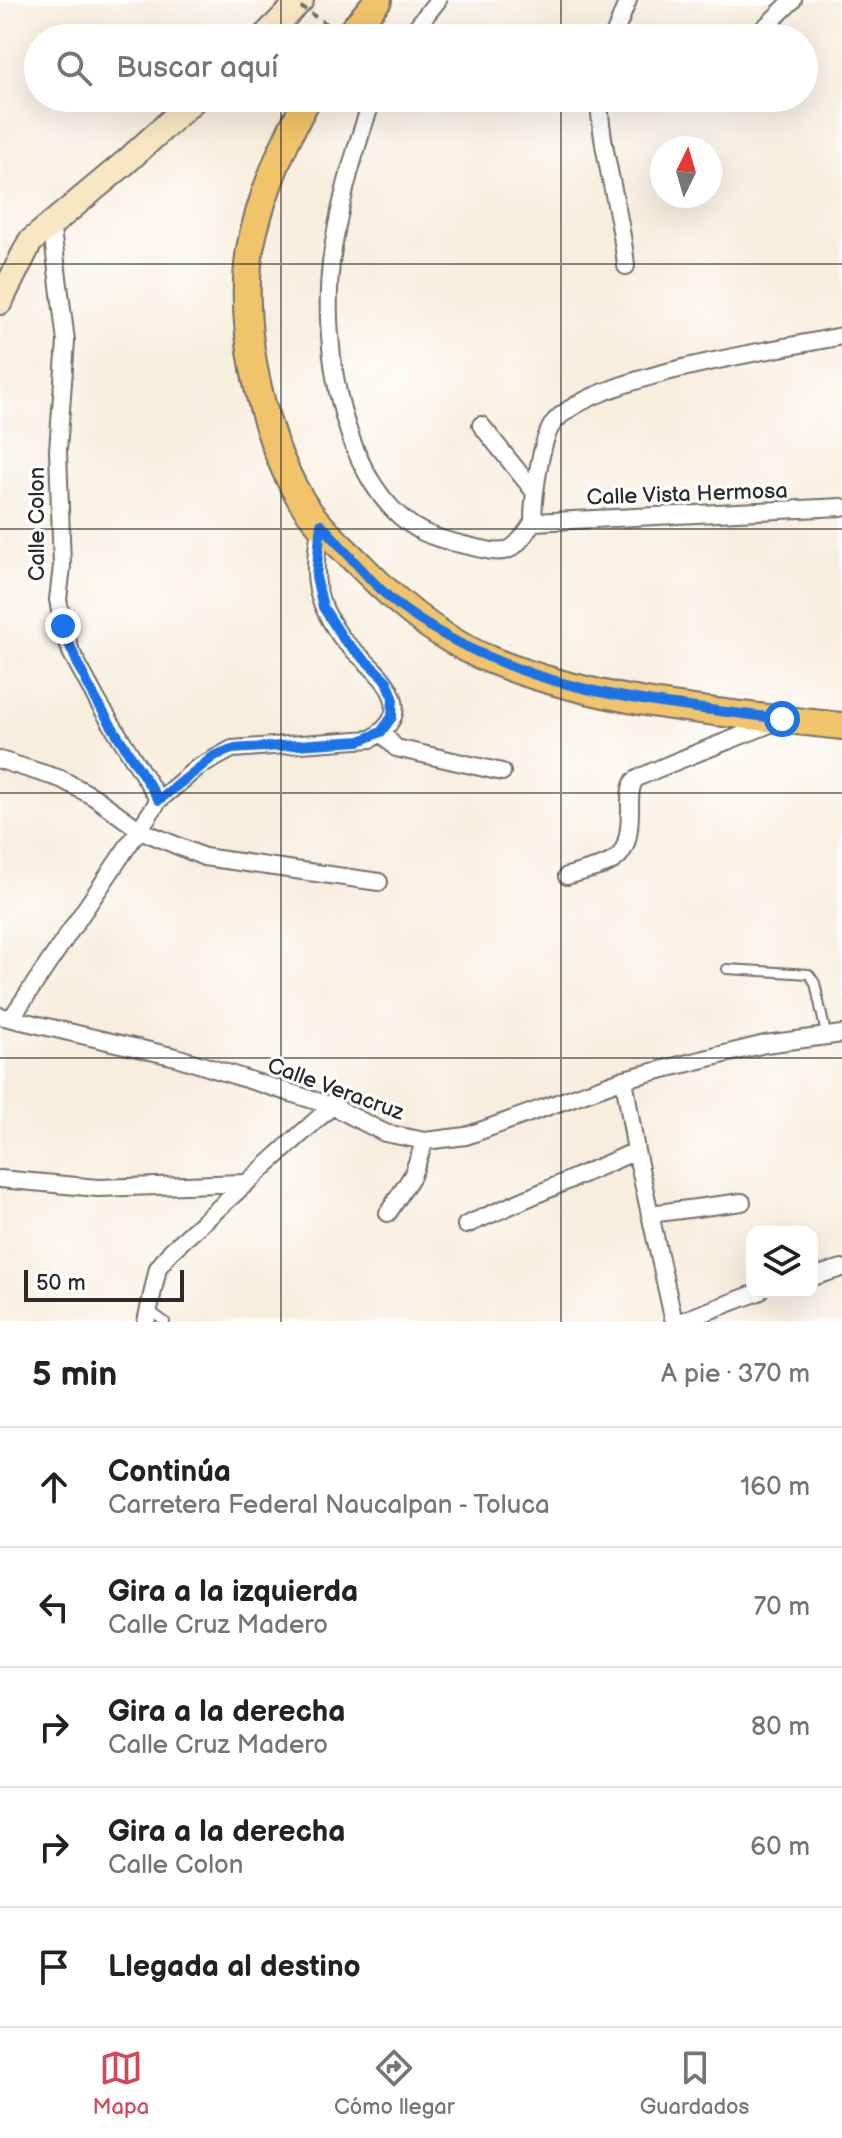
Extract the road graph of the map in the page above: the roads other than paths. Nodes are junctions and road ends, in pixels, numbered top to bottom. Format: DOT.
graph roads {
  1 [pos="378,0"];
  2 [pos="438,0"];
  3 [pos="628,0"];
  4 [pos="793,0"];
  5 [pos="301,4"];
  6 [pos="279,24"];
  7 [pos="358,24"];
  8 [pos="419,24"];
  9 [pos="619,24"];
  10 [pos="768,24"];
  11 [pos="181,112"];
  12 [pos="301,112"];
  13 [pos="368,112"];
  14 [pos="599,112"];
  15 [pos="51,222"];
  16 [pos="626,266"];
  17 [pos="0,302"];
  18 [pos="842,336"];
  19 [pos="481,425"];
  20 [pos="533,490"];
  21 [pos="842,507"];
  22 [pos="533,522"];
  23 [pos="321,524"];
  24 [pos="782,719"];
  25 [pos="842,726"];
  26 [pos="381,732"];
  27 [pos="0,760"];
  28 [pos="502,772"];
  29 [pos="159,800"];
  30 [pos="140,830"];
  31 [pos="567,876"];
  32 [pos="379,882"];
  33 [pos="727,969"];
  34 [pos="6,1016"];
  35 [pos="834,1034"];
  36 [pos="624,1079"];
  37 [pos="332,1106"];
  38 [pos="425,1141"];
  39 [pos="636,1151"];
  40 [pos="0,1179"];
  41 [pos="244,1183"];
  42 [pos="742,1202"];
  43 [pos="388,1213"];
  44 [pos="650,1214"];
  45 [pos="466,1225"];
  46 [pos="842,1268"];
  47 [pos="818,1275"];
  48 [pos="746,1297"];
  49 [pos="148,1316"];
  50 [pos="165,1322"];
  51 [pos="676,1322"];
  1 -- 7 [label="main road"];
  2 -- 8 [label="street"];
  3 -- 9 [label="street"];
  4 -- 10 [label="street"];
  5 -- 6 [label="main road"];
  11 -- 15 [label="main road"];
  12 -- 23 [label="main road"];
  13 -- 22 [label="street"];
  14 -- 16 [label="street"];
  15 -- 17 [label="main road"];
  15 -- 29 [label="street, Calle Colon"];
  18 -- 20 [label="street"];
  19 -- 20 [label="street"];
  20 -- 22 [label="street"];
  21 -- 22 [label="street, Calle Vista Hermosa"];
  23 -- 24 [label="main road"];
  23 -- 26 [label="street"];
  24 -- 25 [label="main road"];
  24 -- 31 [label="street"];
  26 -- 28 [label="street"];
  26 -- 29 [label="street"];
  27 -- 30 [label="street"];
  29 -- 30 [label="street"];
  30 -- 32 [label="street"];
  30 -- 34 [label="street"];
  33 -- 35 [label="lane"];
  34 -- 37 [label="street, Calle Veracruz"];
  35 -- 36 [label="street, Calle Veracruz"];
  36 -- 38 [label="street, Calle Veracruz"];
  36 -- 39 [label="street"];
  37 -- 38 [label="street, Calle Veracruz"];
  37 -- 41 [label="street"];
  38 -- 43 [label="street"];
  39 -- 44 [label="street"];
  39 -- 45 [label="street"];
  40 -- 41 [label="street"];
  41 -- 49 [label="street"];
  42 -- 44 [label="street"];
  44 -- 51 [label="street"];
  46 -- 47 [label="street"];
  48 -- 51 [label="street"];
  49 -- 50 [label="lane"];
}
